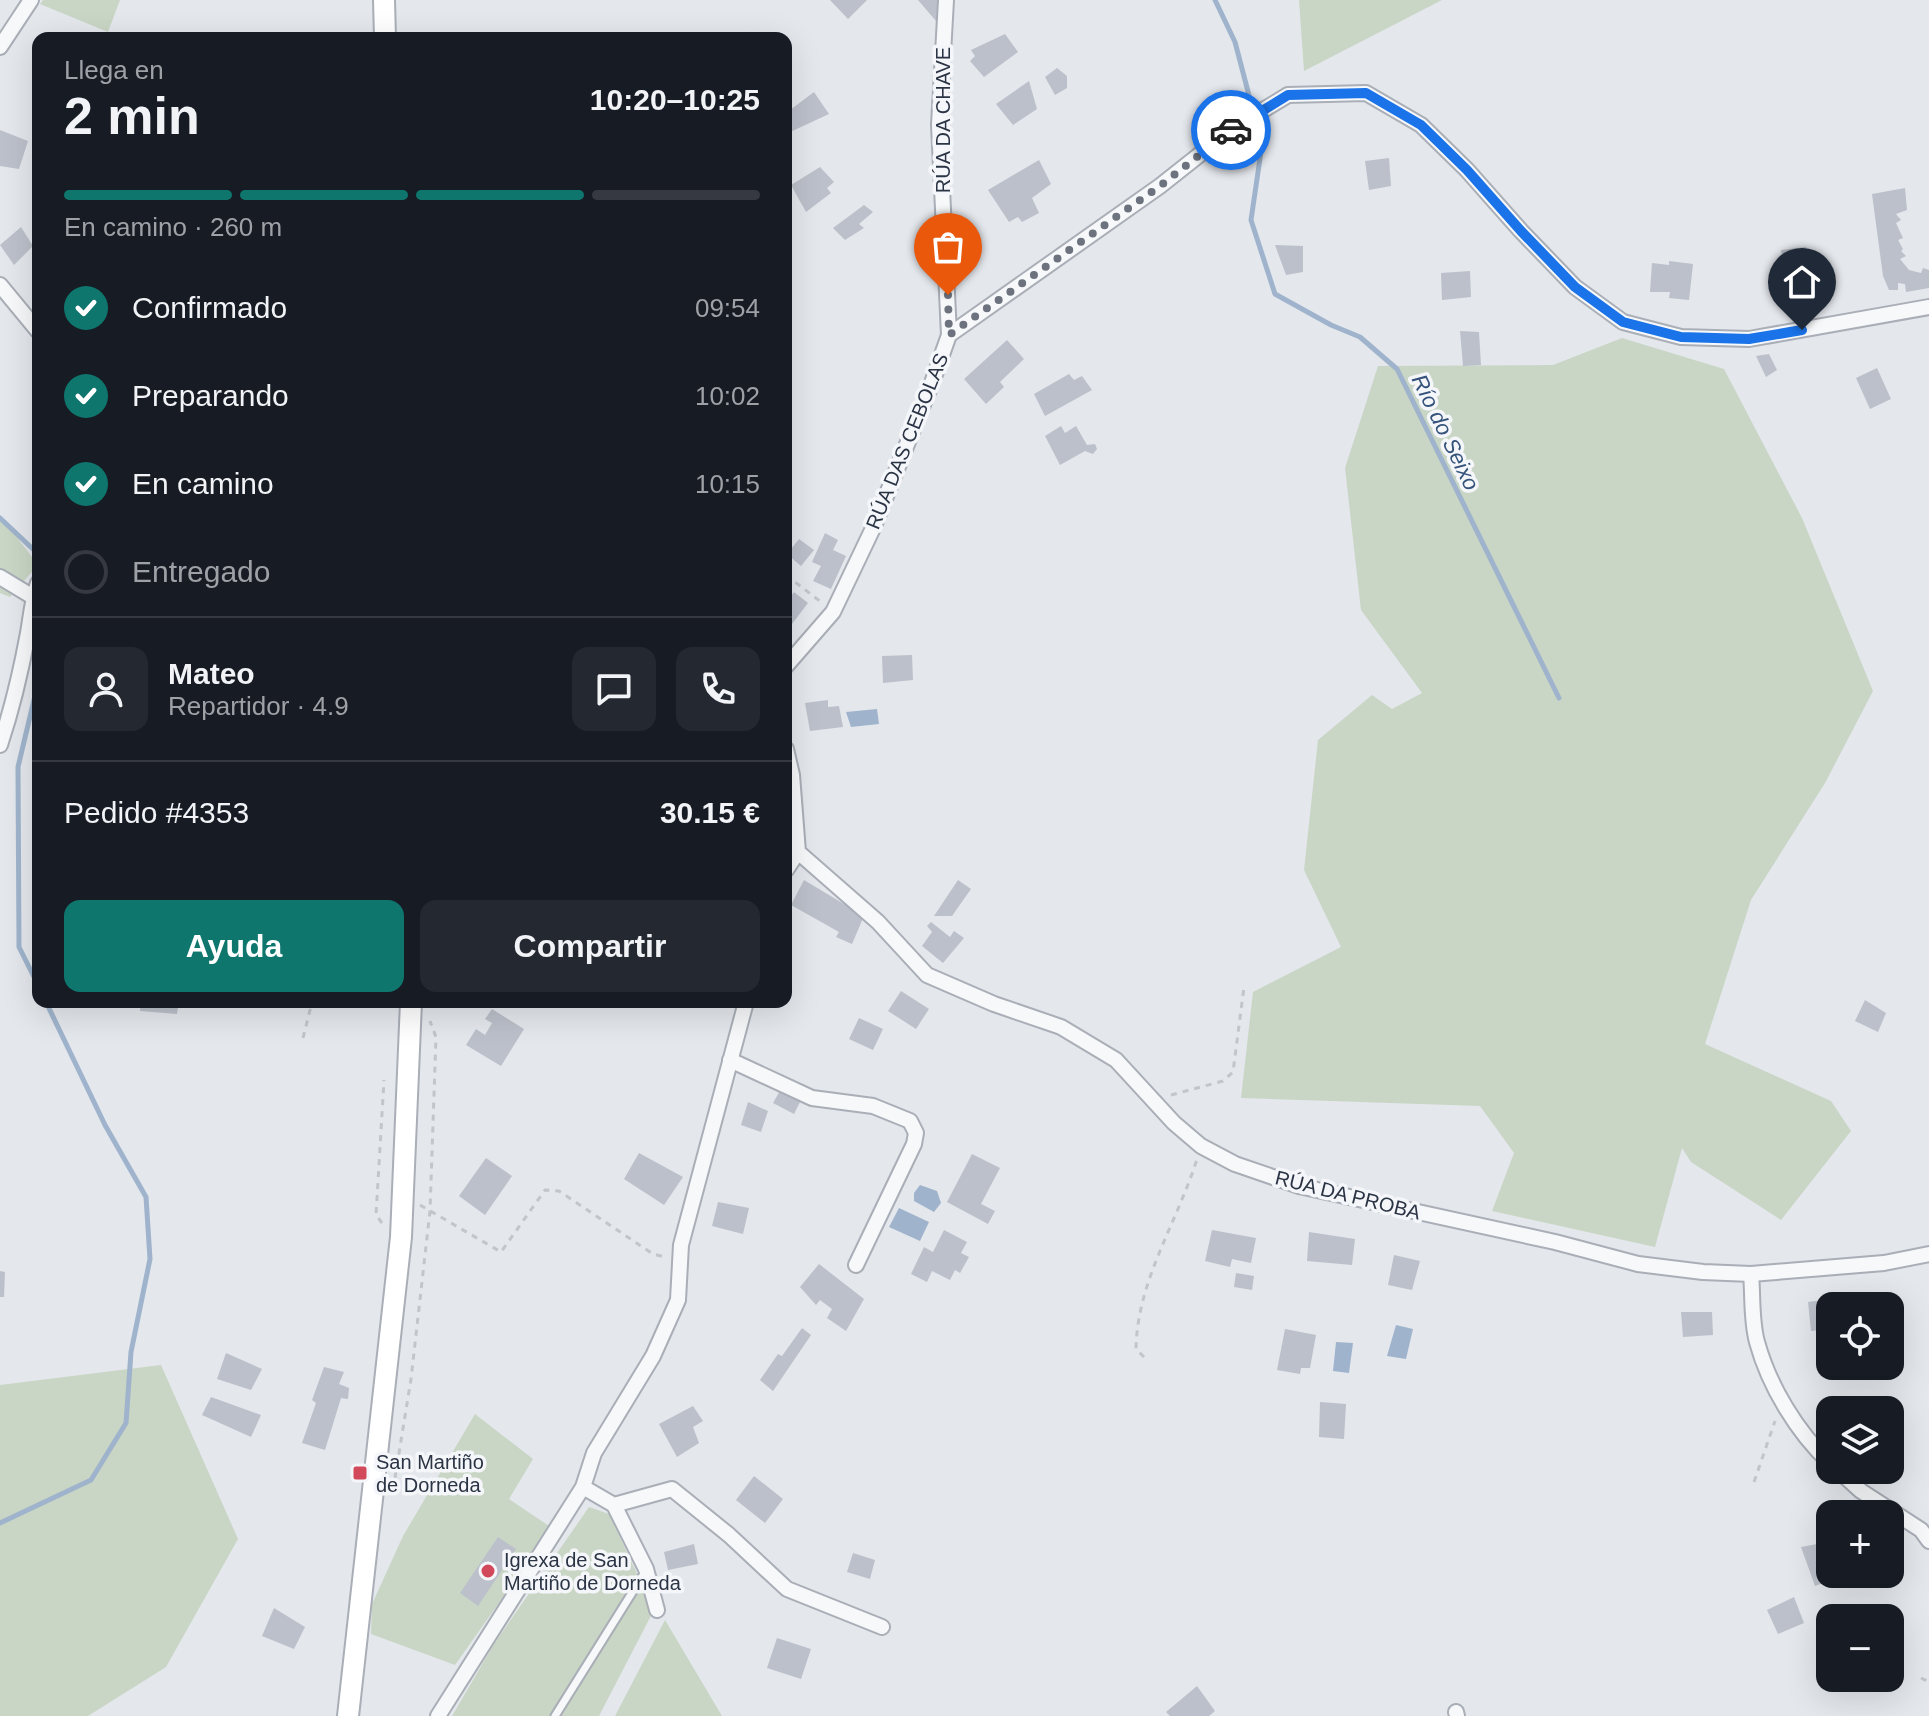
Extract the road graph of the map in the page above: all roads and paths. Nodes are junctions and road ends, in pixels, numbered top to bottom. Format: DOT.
graph roads {
  1 [pos="31,0"];
  2 [pos="384,0"];
  3 [pos="946,0"];
  4 [pos="385,32"];
  5 [pos="0,47"];
  6 [pos="0,285"];
  7 [pos="1929,307"];
  8 [pos="32,324"];
  9 [pos="949,335"];
  10 [pos="0,577"];
  11 [pos="792,580"];
  12 [pos="32,589"];
  13 [pos="32,609"];
  14 [pos="833,612"];
  15 [pos="792,659"];
  16 [pos="0,745"];
  17 [pos="792,775"];
  18 [pos="798,852"];
  19 [pos="792,861"];
  20 [pos="1244,987"];
  21 [pos="310,1008"];
  22 [pos="411,1008"];
  23 [pos="744,1008"];
  24 [pos="428,1016"];
  25 [pos="303,1038"];
  26 [pos="730,1060"];
  27 [pos="384,1080"];
  28 [pos="1155,1100"];
  29 [pos="1201,1146"];
  30 [pos="404,1201"];
  31 [pos="430,1211"];
  32 [pos="387,1229"];
  33 [pos="1929,1254"];
  34 [pos="680,1262"];
  35 [pos="856,1265"];
  36 [pos="1751,1274"];
  37 [pos="1144,1357"];
  38 [pos="1783,1403"];
  39 [pos="1816,1448"];
  40 [pos="399,1457"];
  41 [pos="1754,1482"];
  42 [pos="1853,1484"];
  43 [pos="583,1487"];
  44 [pos="614,1505"];
  45 [pos="1929,1541"];
  46 [pos="646,1569"];
  47 [pos="657,1610"];
  48 [pos="882,1627"];
  49 [pos="1921,1678"];
  50 [pos="1929,1682"];
  51 [pos="348,1716"];
  52 [pos="438,1716"];
  53 [pos="555,1716"];
  1 -- 5 [label="street"];
  2 -- 4 [label="main road"];
  3 -- 9 [label="street, RÚA DA CHAVE"];
  6 -- 8 [label="street"];
  7 -- 9 [label="street, RÚA DAS CEBOLAS"];
  9 -- 14 [label="street, RÚA DAS CEBOLAS"];
  10 -- 12 [label="street"];
  11 -- 14 [label="path"];
  13 -- 16 [label="street"];
  14 -- 15 [label="street, RÚA DAS CEBOLAS"];
  17 -- 18 [label="street"];
  18 -- 19 [label="street"];
  18 -- 28 [label="street, RÚA DA PROBA"];
  20 -- 28 [label="path"];
  21 -- 25 [label="path"];
  22 -- 30 [label="main road"];
  23 -- 26 [label="street"];
  24 -- 31 [label="path"];
  26 -- 34 [label="street"];
  26 -- 35 [label="street"];
  27 -- 32 [label="path"];
  28 -- 29 [label="street, RÚA DA PROBA"];
  29 -- 36 [label="street, RÚA DA PROBA"];
  29 -- 37 [label="path"];
  30 -- 31 [label="path"];
  30 -- 51 [label="main road"];
  31 -- 34 [label="path"];
  31 -- 40 [label="path"];
  33 -- 36 [label="street, RÚA DA PROBA"];
  34 -- 43 [label="street"];
  36 -- 38 [label="street"];
  38 -- 39 [label="street"];
  38 -- 41 [label="path"];
  42 -- 45 [label="street"];
  43 -- 44 [label="street"];
  43 -- 52 [label="street"];
  44 -- 46 [label="street"];
  44 -- 48 [label="street"];
  46 -- 47 [label="street"];
  46 -- 53 [label="lane"];
  49 -- 50 [label="path"];
}
